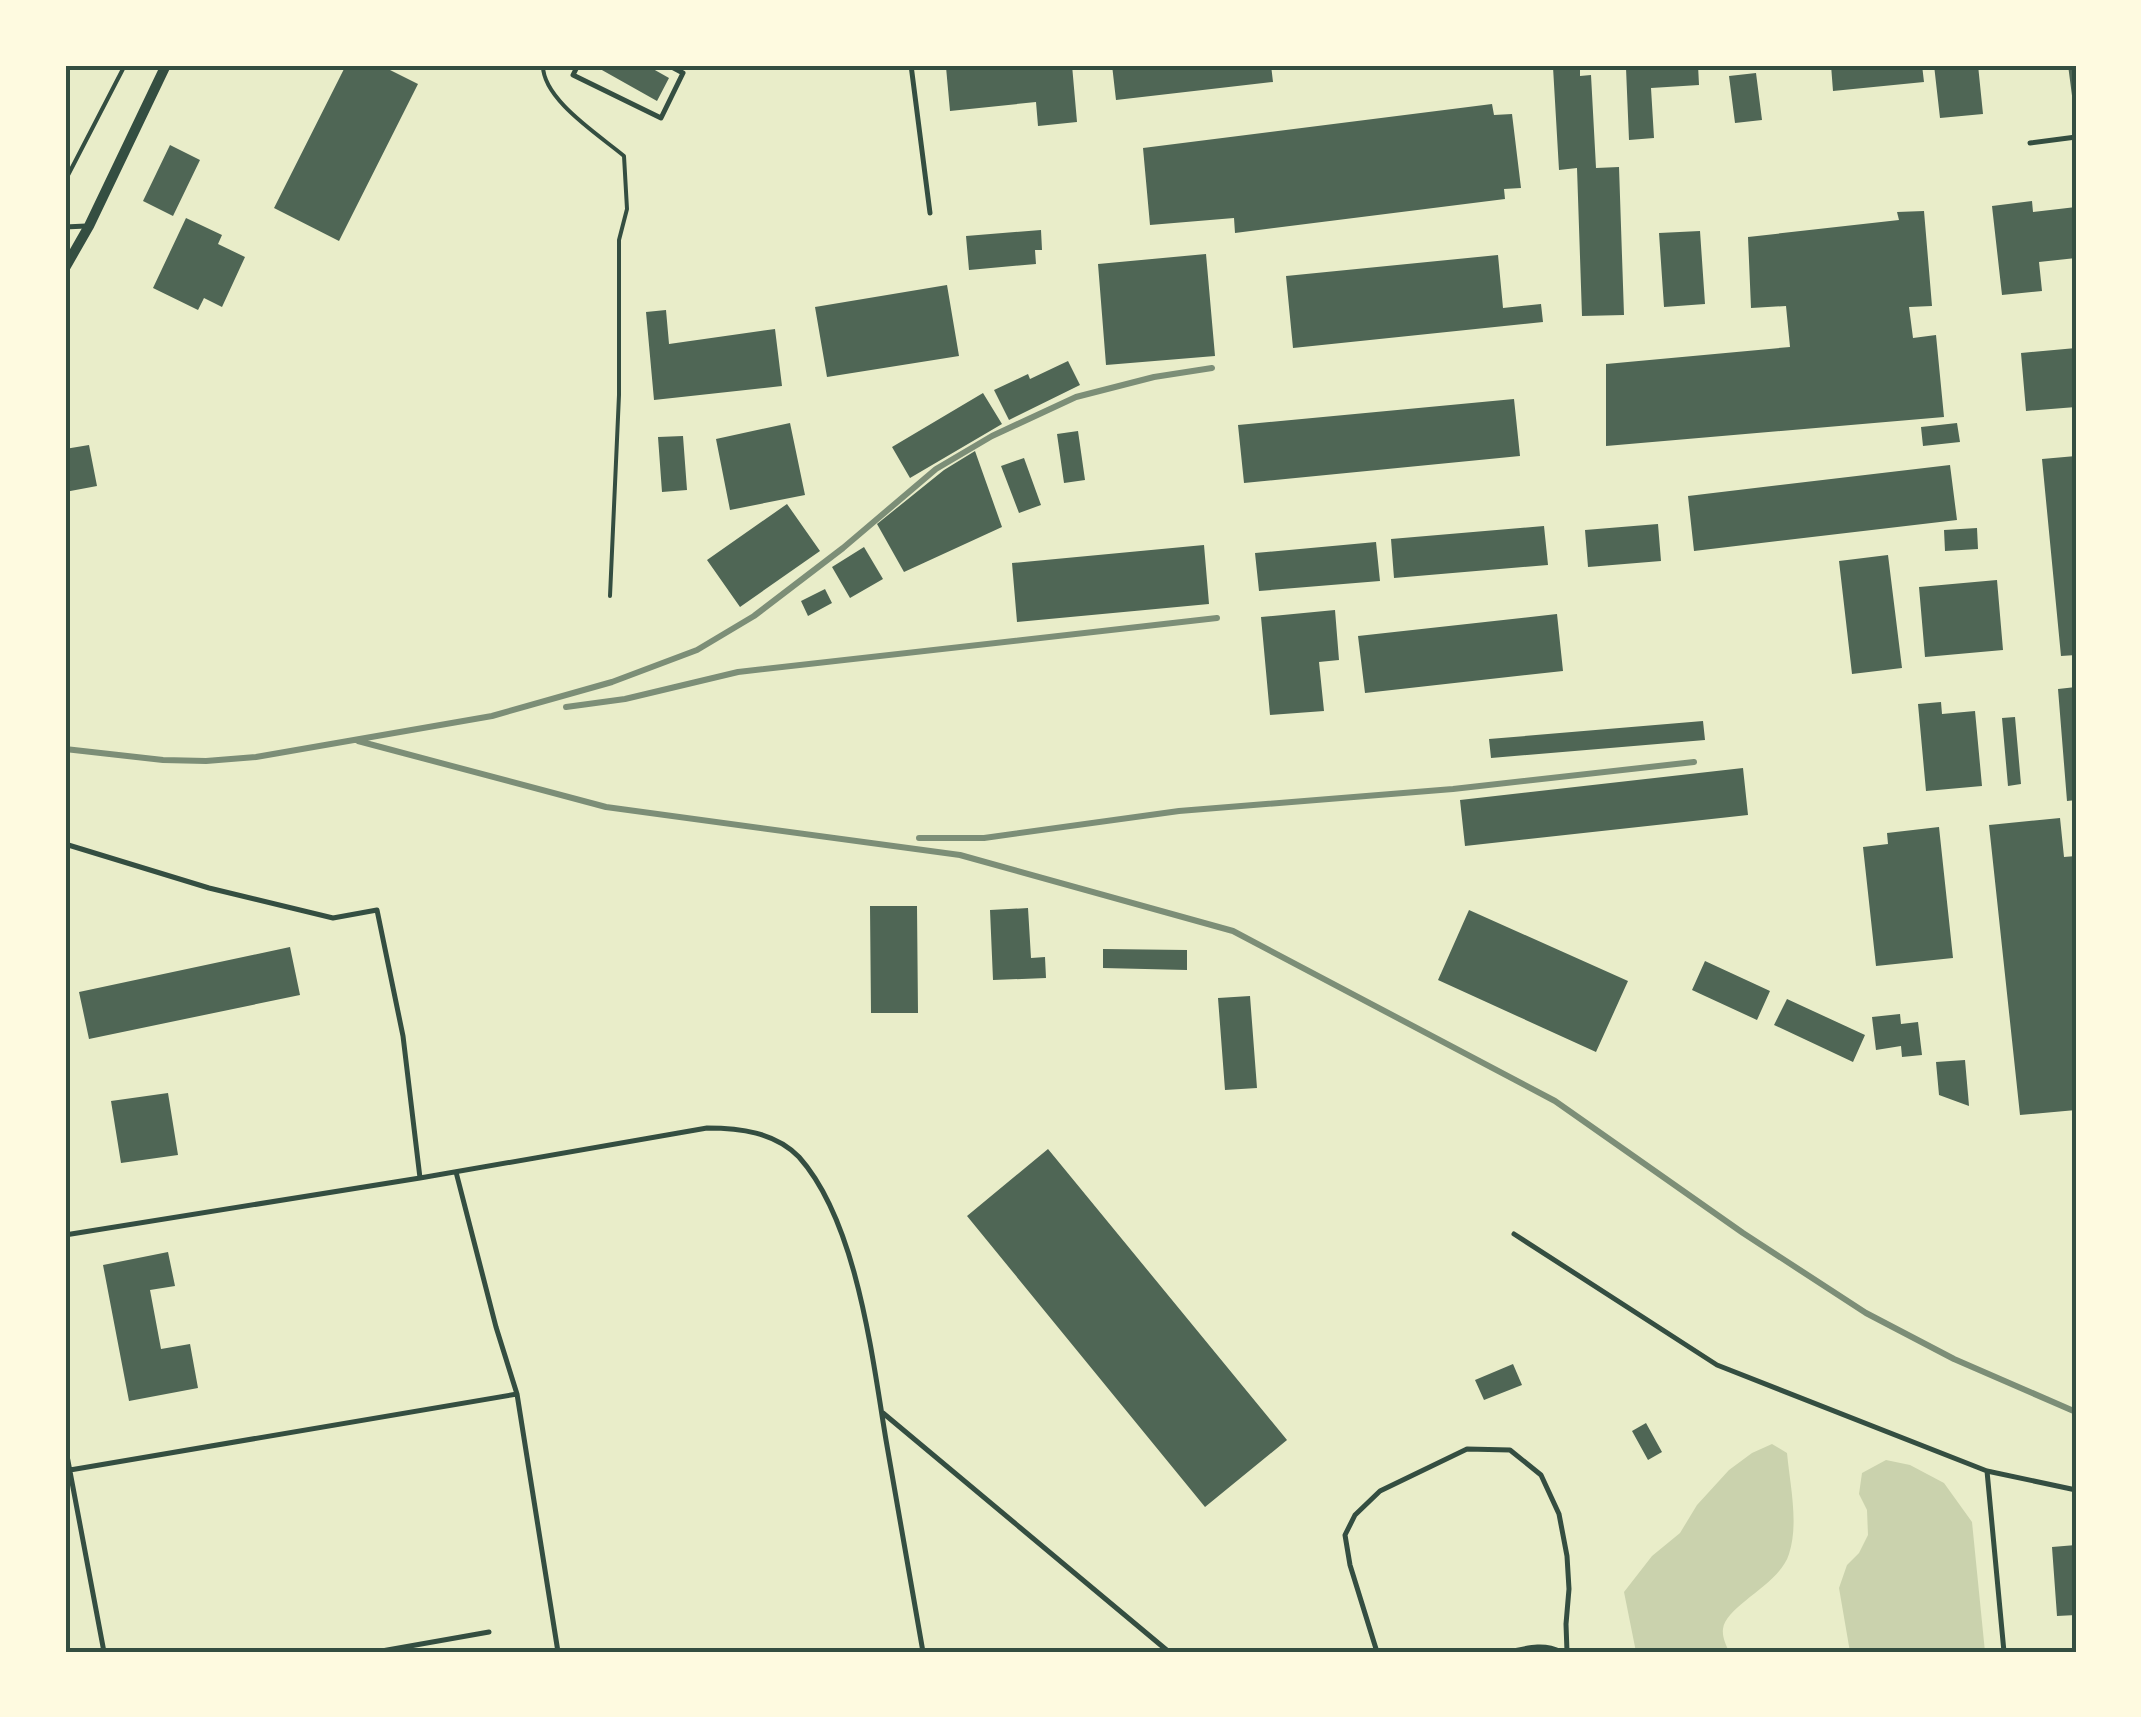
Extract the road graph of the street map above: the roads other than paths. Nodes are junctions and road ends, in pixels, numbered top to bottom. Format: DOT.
graph roads {
  1 [pos="166,65"];
  2 [pos="578,65"];
  3 [pos="668,65"];
  4 [pos="911,65"];
  5 [pos="2076,137"];
  6 [pos="2030,143"];
  7 [pos="930,213"];
  8 [pos="89,226"];
  9 [pos="65,227"];
  10 [pos="65,268"];
  11 [pos="65,844"];
  12 [pos="456,1172"];
  13 [pos="420,1178"];
  14 [pos="1514,1234"];
  15 [pos="65,1235"];
  16 [pos="517,1394"];
  17 [pos="881,1411"];
  18 [pos="65,1445"];
  19 [pos="70,1470"];
  20 [pos="1988,1470"];
  21 [pos="2076,1490"];
  22 [pos="489,1632"];
  23 [pos="104,1652"];
  24 [pos="376,1652"];
  25 [pos="558,1652"];
  26 [pos="923,1652"];
  27 [pos="1168,1652"];
  28 [pos="1377,1652"];
  29 [pos="1509,1652"];
  30 [pos="1564,1652"];
  31 [pos="2004,1652"];
  1 -- 8 [label="street"];
  2 -- 3 [label="lane"];
  4 -- 7 [label="lane"];
  5 -- 6 [label="lane"];
  8 -- 9 [label="lane"];
  8 -- 10 [label="street"];
  11 -- 13 [label="lane"];
  12 -- 13 [label="lane"];
  12 -- 16 [label="lane"];
  12 -- 17 [label="lane"];
  13 -- 15 [label="lane"];
  14 -- 20 [label="lane"];
  16 -- 19 [label="lane"];
  16 -- 25 [label="lane"];
  17 -- 26 [label="lane"];
  17 -- 27 [label="lane"];
  18 -- 19 [label="lane"];
  19 -- 23 [label="lane"];
  20 -- 21 [label="lane"];
  20 -- 31 [label="lane"];
  22 -- 24 [label="lane"];
  28 -- 30 [label="lane"];
  29 -- 30 [label="lane"];
}
